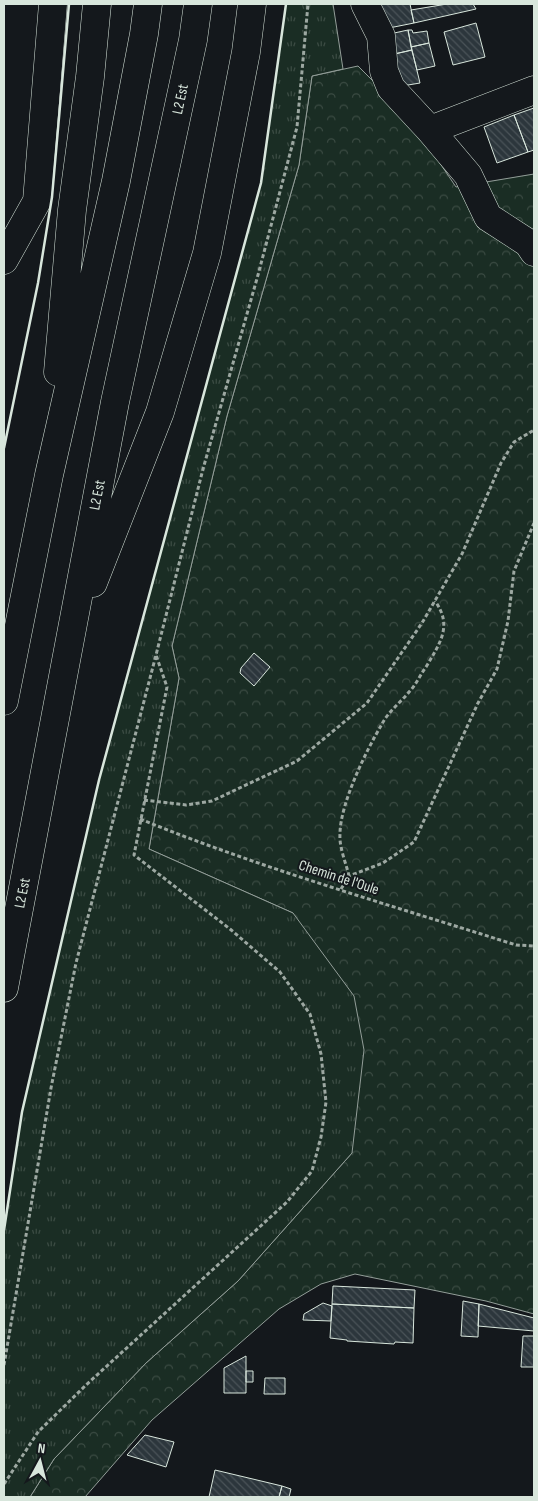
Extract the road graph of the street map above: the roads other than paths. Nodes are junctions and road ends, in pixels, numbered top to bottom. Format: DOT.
graph roads {
  1 [pos="53,4"];
  2 [pos="97,4"];
  3 [pos="148,4"];
  4 [pos="198,4"];
  5 [pos="252,4"];
  6 [pos="365,4"];
  7 [pos="534,90"];
  8 [pos="430,130"];
  9 [pos="534,252"];
  10 [pos="4,260"];
  11 [pos="49,475"];
  12 [pos="69,645"];
  13 [pos="4,702"];
  14 [pos="4,988"];
  1 -- 10 [label="main road"];
  2 -- 11 [label="main road"];
  3 -- 11 [label="main road"];
  4 -- 12 [label="main road, L2 Est"];
  5 -- 12 [label="main road"];
  6 -- 8 [label="main road"];
  7 -- 8 [label="main road"];
  8 -- 9 [label="main road"];
  11 -- 13 [label="main road"];
  12 -- 14 [label="main road, L2 Est"];
}
